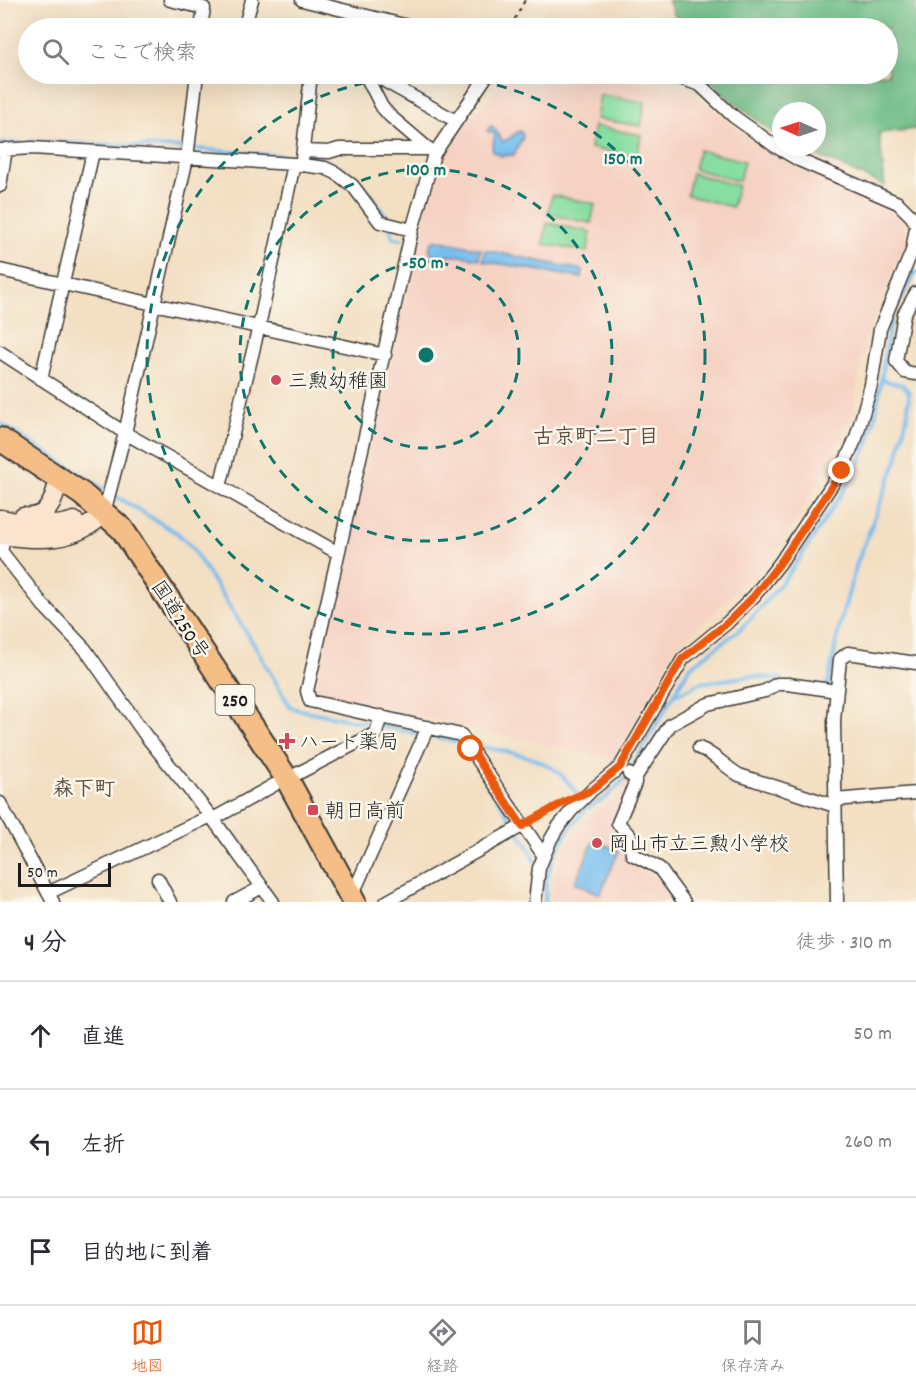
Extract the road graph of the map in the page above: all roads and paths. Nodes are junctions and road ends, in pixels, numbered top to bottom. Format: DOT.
graph roads {
  1 [pos="170,0"];
  2 [pos="252,0"];
  3 [pos="302,0"];
  4 [pos="525,0"];
  5 [pos="205,4"];
  6 [pos="247,18"];
  7 [pos="375,18"];
  8 [pos="515,18"];
  9 [pos="195,84"];
  10 [pos="310,84"];
  11 [pos="370,84"];
  12 [pos="391,84"];
  13 [pos="401,84"];
  14 [pos="481,84"];
  15 [pos="697,84"];
  16 [pos="398,88"];
  17 [pos="456,121"];
  18 [pos="3,150"];
  19 [pos="93,152"];
  20 [pos="188,152"];
  21 [pos="431,152"];
  22 [pos="301,159"];
  23 [pos="0,186"];
  24 [pos="916,226"];
  25 [pos="412,230"];
  26 [pos="0,270"];
  27 [pos="64,284"];
  28 [pos="916,293"];
  29 [pos="154,305"];
  30 [pos="259,326"];
  31 [pos="890,328"];
  32 [pos="0,352"];
  33 [pos="385,355"];
  34 [pos="916,374"];
  35 [pos="41,379"];
  36 [pos="124,433"];
  37 [pos="0,439"];
  38 [pos="0,453"];
  39 [pos="220,487"];
  40 [pos="56,490"];
  41 [pos="94,516"];
  42 [pos="1,527"];
  43 [pos="338,553"];
  44 [pos="916,663"];
  45 [pos="837,691"];
  46 [pos="379,723"];
  47 [pos="426,733"];
  48 [pos="699,748"];
  49 [pos="628,773"];
  50 [pos="280,782"];
  51 [pos="916,793"];
  52 [pos="566,801"];
  53 [pos="0,803"];
  54 [pos="835,803"];
  55 [pos="212,817"];
  56 [pos="522,826"];
  57 [pos="544,856"];
  58 [pos="158,879"];
  59 [pos="262,887"];
  60 [pos="51,898"];
  61 [pos="348,901"];
  62 [pos="170,902"];
  63 [pos="234,902"];
  64 [pos="273,902"];
  65 [pos="386,902"];
  66 [pos="535,902"];
  67 [pos="684,902"];
  68 [pos="837,902"];
  1 -- 5 [label="street"];
  2 -- 6 [label="street"];
  3 -- 7 [label="street"];
  4 -- 8 [label="path"];
  9 -- 20 [label="street"];
  10 -- 22 [label="street"];
  11 -- 21 [label="street"];
  12 -- 16 [label="street"];
  13 -- 16 [label="street"];
  14 -- 17 [label="street"];
  15 -- 24 [label="street"];
  16 -- 17 [label="street"];
  17 -- 21 [label="street"];
  18 -- 19 [label="street"];
  18 -- 23 [label="street"];
  19 -- 20 [label="street"];
  19 -- 27 [label="street"];
  20 -- 22 [label="street"];
  20 -- 29 [label="street"];
  21 -- 22 [label="street"];
  21 -- 25 [label="street"];
  22 -- 25 [label="street"];
  22 -- 30 [label="street"];
  24 -- 31 [label="street"];
  25 -- 33 [label="street"];
  26 -- 27 [label="street"];
  27 -- 29 [label="street"];
  27 -- 35 [label="street"];
  28 -- 31 [label="street"];
  29 -- 30 [label="street"];
  29 -- 36 [label="street"];
  30 -- 33 [label="street"];
  30 -- 39 [label="street"];
  31 -- 34 [label="street"];
  31 -- 49 [label="street"];
  32 -- 35 [label="street"];
  33 -- 43 [label="street"];
  35 -- 36 [label="street"];
  36 -- 39 [label="street"];
  36 -- 41 [label="street"];
  37 -- 41 [label="highway, 国道250号 / 250"];
  38 -- 40 [label="highway, 国道250号 / 250"];
  39 -- 43 [label="street"];
  40 -- 41 [label="highway, 国道250号 / 250"];
  40 -- 42 [label="street"];
  41 -- 42 [label="street"];
  41 -- 50 [label="highway, 国道250号 / 250"];
  42 -- 55 [label="street"];
  43 -- 46 [label="street"];
  44 -- 45 [label="street"];
  45 -- 49 [label="street"];
  45 -- 54 [label="street"];
  46 -- 47 [label="street"];
  46 -- 50 [label="street"];
  47 -- 56 [label="street"];
  47 -- 61 [label="street"];
  48 -- 54 [label="street"];
  49 -- 57 [label="street"];
  49 -- 67 [label="street"];
  50 -- 55 [label="street"];
  50 -- 61 [label="highway, 国道250号 / 250"];
  51 -- 54 [label="street"];
  52 -- 56 [label="path"];
  53 -- 60 [label="street"];
  54 -- 68 [label="street"];
  55 -- 59 [label="street"];
  55 -- 60 [label="street"];
  56 -- 57 [label="street"];
  56 -- 65 [label="street"];
  57 -- 66 [label="street"];
  58 -- 62 [label="street"];
  59 -- 63 [label="street"];
  59 -- 64 [label="street"];
}
